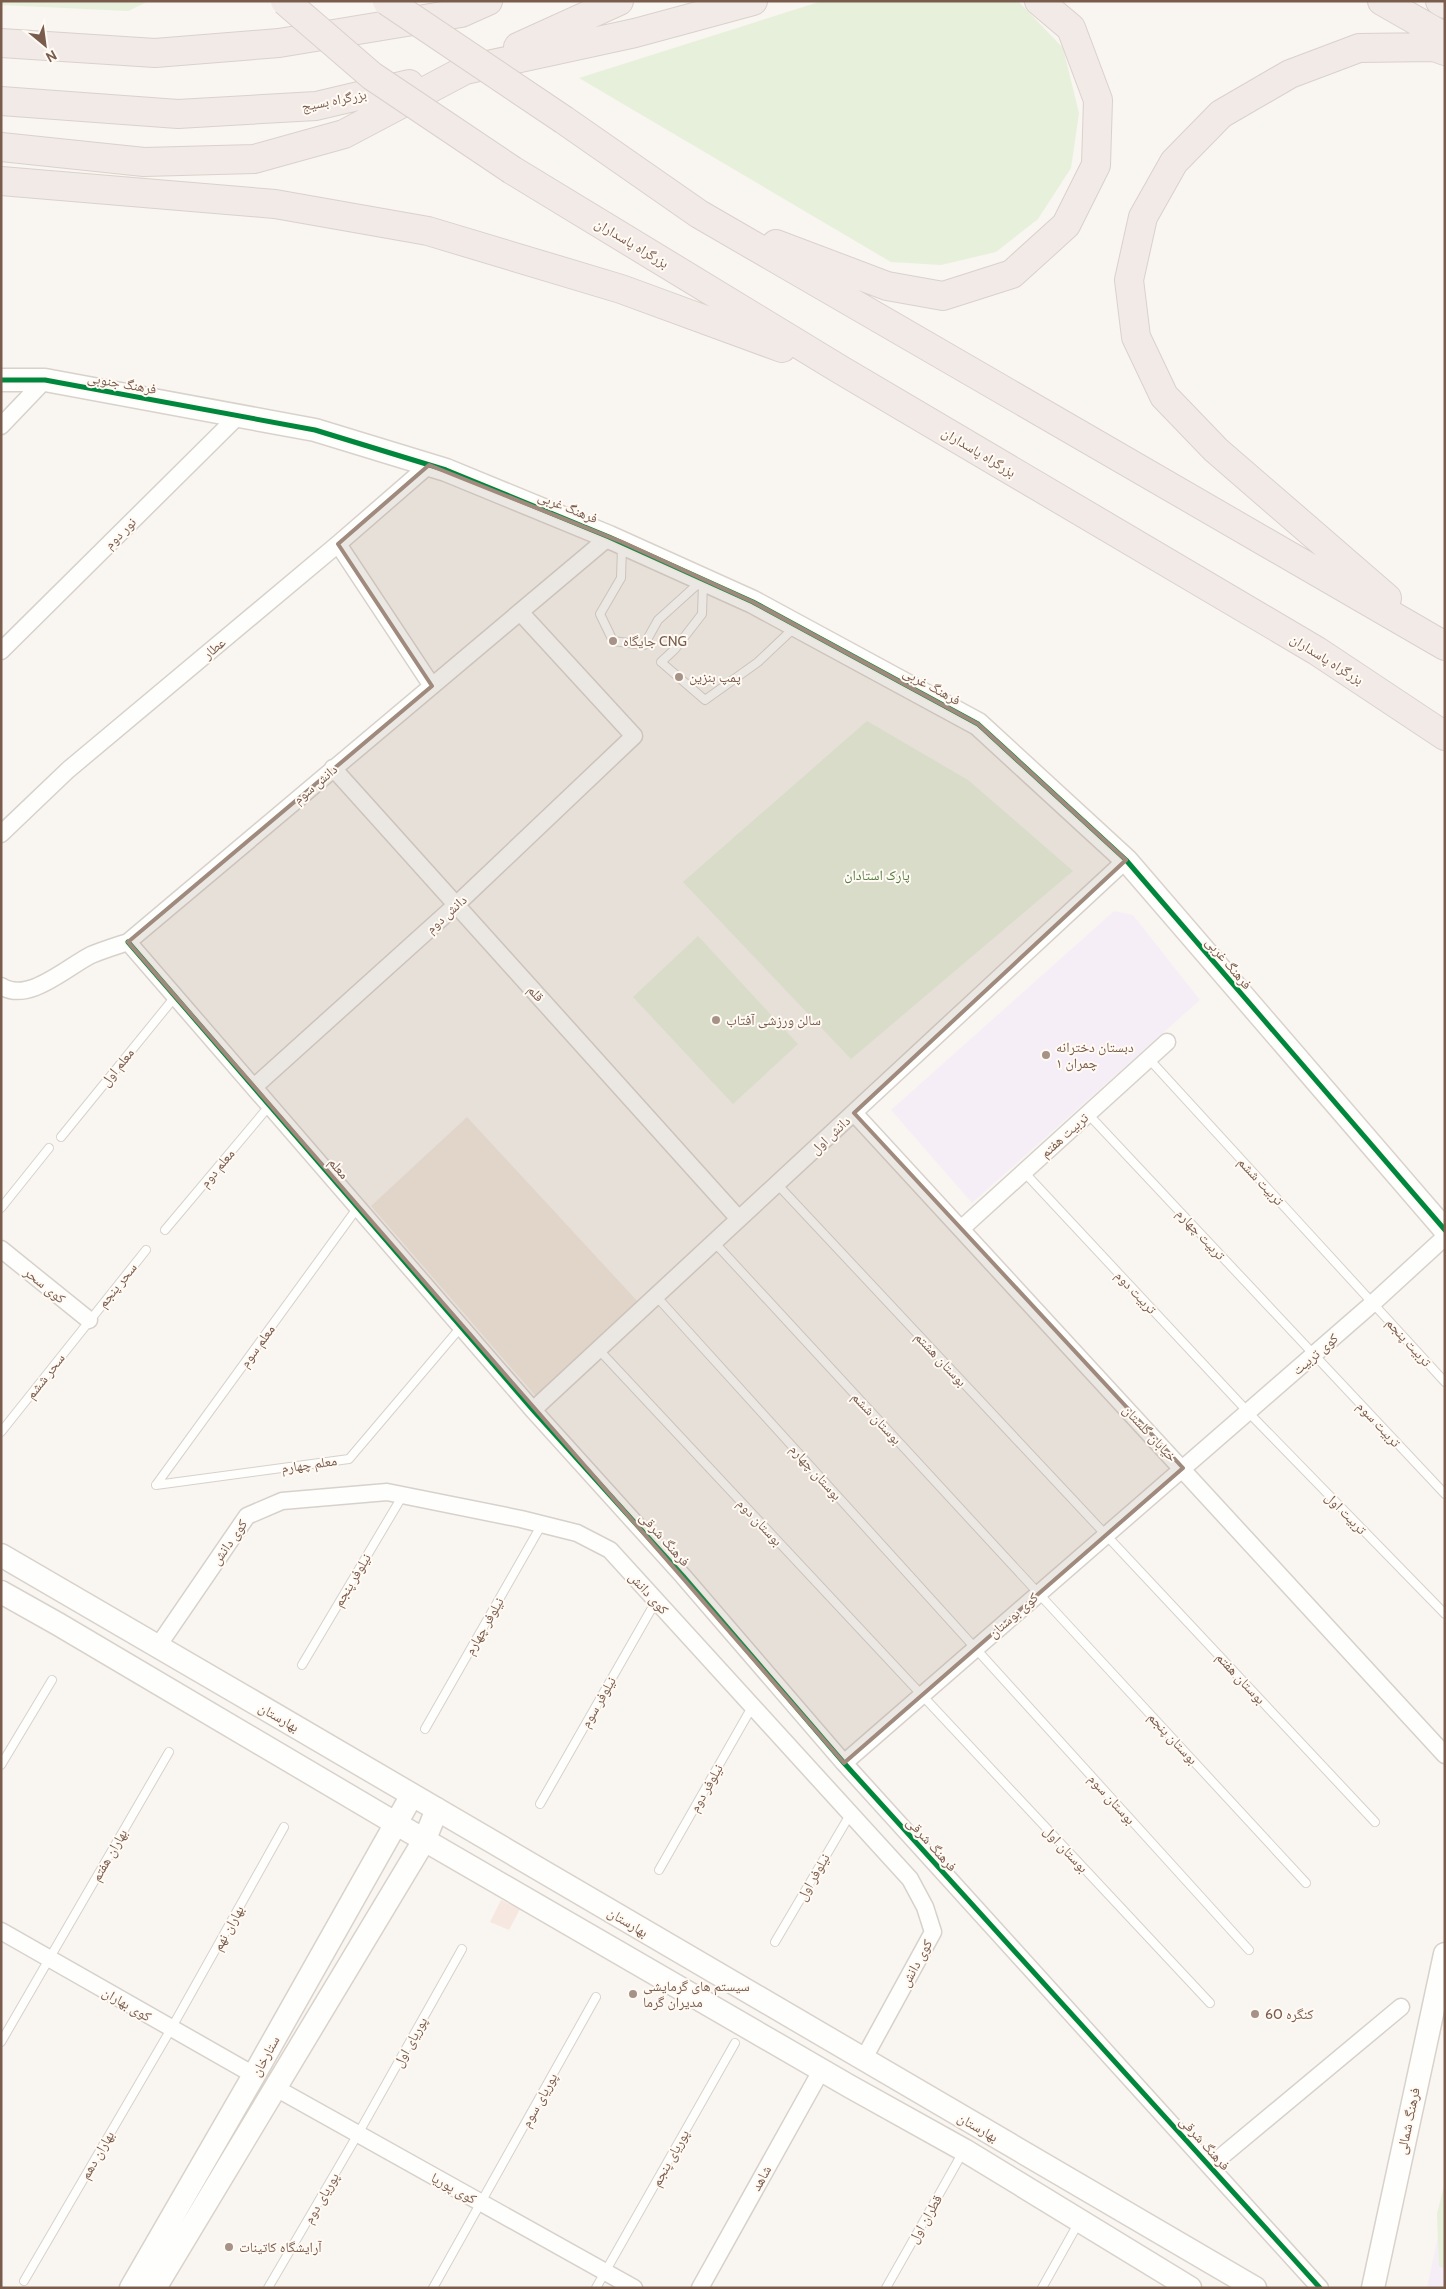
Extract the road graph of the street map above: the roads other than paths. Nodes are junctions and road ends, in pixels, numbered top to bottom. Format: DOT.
graph roads {
  1 [pos="285,1"];
  2 [pos="387,1"];
  3 [pos="406,1"];
  4 [pos="488,1"];
  5 [pos="619,1"];
  6 [pos="753,1"];
  7 [pos="1039,1"];
  8 [pos="1382,1"];
  9 [pos="1440,1"];
  10 [pos="1445,4"];
  11 [pos="1445,37"];
  12 [pos="1,43"];
  13 [pos="279,43"];
  14 [pos="1445,51"];
  15 [pos="465,70"];
  16 [pos="1,101"];
  17 [pos="1,147"];
  18 [pos="1,181"];
  19 [pos="700,214"];
  20 [pos="841,370"];
  21 [pos="1,380"];
  22 [pos="45,380"];
  23 [pos="238,416"];
  24 [pos="1,426"];
  25 [pos="429,465"];
  26 [pos="616,540"];
  27 [pos="338,544"];
  28 [pos="703,579"];
  29 [pos="520,612"];
  30 [pos="797,625"];
  31 [pos="1439,643"];
  32 [pos="1,651"];
  33 [pos="432,686"];
  34 [pos="1445,736"];
  35 [pos="333,768"];
  36 [pos="1,834"];
  37 [pos="1126,860"];
  38 [pos="456,905"];
  39 [pos="128,942"];
  40 [pos="1,986"];
  41 [pos="174,998"];
  42 [pos="1167,1042"];
  43 [pos="1149,1058"];
  44 [pos="254,1088"];
  45 [pos="270,1105"];
  46 [pos="854,1113"];
  47 [pos="1088,1114"];
  48 [pos="61,1137"];
  49 [pos="49,1148"];
  50 [pos="1024,1172"];
  51 [pos="776,1184"];
  52 [pos="358,1207"];
  53 [pos="1,1208"];
  54 [pos="739,1219"];
  55 [pos="961,1229"];
  56 [pos="165,1230"];
  57 [pos="1445,1230"];
  58 [pos="1445,1237"];
  59 [pos="714,1242"];
  60 [pos="1,1249"];
  61 [pos="146,1250"];
  62 [pos="656,1296"];
  63 [pos="1373,1303"];
  64 [pos="89,1320"];
  65 [pos="461,1326"];
  66 [pos="599,1350"];
  67 [pos="1313,1355"];
  68 [pos="1445,1382"];
  69 [pos="533,1410"];
  70 [pos="1248,1412"];
  71 [pos="1,1432"];
  72 [pos="1183,1468"];
  73 [pos="156,1485"];
  74 [pos="1445,1494"];
  75 [pos="403,1495"];
  76 [pos="542,1524"];
  77 [pos="1106,1534"];
  78 [pos="1,1555"];
  79 [pos="1,1592"];
  80 [pos="1039,1593"];
  81 [pos="656,1601"];
  82 [pos="1445,1614"];
  83 [pos="158,1646"];
  84 [pos="975,1648"];
  85 [pos="302,1665"];
  86 [pos="52,1680"];
  87 [pos="922,1694"];
  88 [pos="752,1707"];
  89 [pos="425,1729"];
  90 [pos="169,1752"];
  91 [pos="1445,1755"];
  92 [pos="844,1763"];
  93 [pos="1,1765"];
  94 [pos="412,1795"];
  95 [pos="540,1804"];
  96 [pos="437,1809"];
  97 [pos="851,1813"];
  98 [pos="1375,1822"];
  99 [pos="395,1823"];
  100 [pos="284,1827"];
  101 [pos="424,1839"];
  102 [pos="659,1870"];
  103 [pos="1306,1882"];
  104 [pos="1,1931"];
  105 [pos="775,1942"];
  106 [pos="462,1949"];
  107 [pos="1249,1950"];
  108 [pos="1445,1954"];
  109 [pos="49,1959"];
  110 [pos="596,1998"];
  111 [pos="1210,2003"];
  112 [pos="1401,2007"];
  113 [pos="171,2029"];
  114 [pos="1,2042"];
  115 [pos="734,2043"];
  116 [pos="838,2046"];
  117 [pos="863,2060"];
  118 [pos="822,2069"];
  119 [pos="254,2076"];
  120 [pos="849,2086"];
  121 [pos="274,2087"];
  122 [pos="358,2134"];
  123 [pos="964,2150"];
  124 [pos="1210,2166"];
  125 [pos="481,2203"];
  126 [pos="1080,2220"];
  127 [pos="605,2272"];
  128 [pos="24,2281"];
  129 [pos="132,2288"];
  130 [pos="155,2288"];
  131 [pos="268,2288"];
  132 [pos="433,2288"];
  133 [pos="596,2288"];
  134 [pos="634,2288"];
  135 [pos="700,2288"];
  136 [pos="886,2288"];
  137 [pos="1042,2288"];
  138 [pos="1190,2288"];
  139 [pos="1255,2288"];
  140 [pos="1320,2288"];
  141 [pos="1373,2288"];
  1 -- 20 [label="highway, بزرگراه پاسداران, bridge"];
  2 -- 19 [label="highway, bridge"];
  3 -- 13 [label="highway"];
  4 -- 13 [label="highway"];
  5 -- 15 [label="highway, بزرگراه بسیج"];
  6 -- 15 [label="highway"];
  7 -- 19 [label="highway"];
  8 -- 11 [label="highway"];
  9 -- 10 [label="highway"];
  12 -- 13 [label="highway"];
  14 -- 31 [label="highway"];
  15 -- 16 [label="highway, بزرگراه بسیج"];
  15 -- 17 [label="highway"];
  18 -- 20 [label="highway"];
  19 -- 31 [label="highway"];
  20 -- 34 [label="highway, بزرگراه پاسداران"];
  21 -- 22 [label="street, فرهنگ جنوبی"];
  22 -- 23 [label="street, فرهنگ جنوبی"];
  22 -- 24 [label="street"];
  23 -- 25 [label="street, فرهنگ غربی"];
  23 -- 32 [label="street, نور دوم"];
  25 -- 26 [label="street, فرهنگ غربی"];
  25 -- 27 [label="street, عطار"];
  26 -- 28 [label="street, فرهنگ غربی"];
  26 -- 28 [label="lane"];
  26 -- 29 [label="street, دانش سوم"];
  27 -- 33 [label="street"];
  27 -- 36 [label="street, عطار"];
  28 -- 30 [label="street, فرهنگ غربی"];
  28 -- 30 [label="lane"];
  29 -- 33 [label="street, دانش سوم"];
  29 -- 38 [label="street, دانش دوم"];
  30 -- 37 [label="street, فرهنگ غربی"];
  33 -- 35 [label="street, دانش سوم"];
  35 -- 38 [label="street, قلم"];
  35 -- 39 [label="street, دانش سوم"];
  37 -- 46 [label="street, دانش اول"];
  37 -- 57 [label="street, فرهنگ غربی"];
  38 -- 44 [label="street, دانش دوم"];
  38 -- 54 [label="street, قلم"];
  39 -- 40 [label="street, دانش سوم"];
  39 -- 41 [label="street, معلم"];
  41 -- 44 [label="street, معلم"];
  41 -- 48 [label="lane, معلم اول"];
  42 -- 43 [label="street, تربیت هفتم"];
  43 -- 47 [label="street, تربیت هفتم"];
  43 -- 63 [label="lane, تربیت ششم"];
  44 -- 45 [label="street, معلم"];
  45 -- 52 [label="street, معلم"];
  45 -- 56 [label="lane, معلم دوم"];
  46 -- 51 [label="street, دانش اول"];
  46 -- 55 [label="street, خیابان گلستان"];
  47 -- 50 [label="street, تربیت هفتم"];
  47 -- 67 [label="lane, تربیت چهارم"];
  49 -- 53 [label="lane"];
  50 -- 55 [label="street, تربیت هفتم"];
  50 -- 70 [label="lane, تربیت دوم"];
  51 -- 54 [label="street, دانش اول"];
  51 -- 77 [label="lane, بوستان هشتم"];
  52 -- 65 [label="street, معلم"];
  52 -- 73 [label="lane, معلم سوم"];
  54 -- 59 [label="street, دانش اول"];
  55 -- 72 [label="street, خیابان گلستان"];
  58 -- 63 [label="street, کوی تربیت"];
  59 -- 62 [label="street, دانش اول"];
  59 -- 80 [label="lane, بوستان ششم"];
  60 -- 64 [label="street, کوی سحر"];
  61 -- 64 [label="lane, سحر پنجم"];
  62 -- 66 [label="street, دانش اول"];
  62 -- 84 [label="lane, بوستان چهارم"];
  63 -- 67 [label="street, کوی تربیت"];
  63 -- 68 [label="lane, تربیت پنجم"];
  64 -- 71 [label="lane, سحر ششم"];
  65 -- 69 [label="street, معلم"];
  65 -- 73 [label="lane, معلم چهارم"];
  66 -- 69 [label="street, دانش اول"];
  66 -- 87 [label="lane, بوستان دوم"];
  67 -- 70 [label="street, کوی تربیت"];
  67 -- 74 [label="lane, تربیت سوم"];
  69 -- 92 [label="street, فرهنگ شرقی"];
  70 -- 72 [label="street, کوی تربیت"];
  70 -- 82 [label="lane, تربیت اول"];
  72 -- 77 [label="street, کوی بوستان"];
  72 -- 91 [label="street, خیابان گلستان"];
  75 -- 76 [label="street, کوی دانش"];
  75 -- 83 [label="street, کوی دانش"];
  75 -- 85 [label="lane, نیلوفر پنجم"];
  76 -- 81 [label="street, کوی دانش"];
  76 -- 89 [label="lane, نیلوفر چهارم"];
  77 -- 80 [label="street, کوی بوستان"];
  77 -- 98 [label="lane, بوستان هفتم"];
  78 -- 83 [label="street, بهارستان"];
  79 -- 99 [label="street, بهارستان"];
  80 -- 84 [label="street, کوی بوستان"];
  80 -- 103 [label="lane, بوستان پنجم"];
  81 -- 88 [label="street, کوی دانش"];
  81 -- 95 [label="lane, نیلوفر سوم"];
  83 -- 94 [label="street, بهارستان"];
  84 -- 87 [label="street, کوی بوستان"];
  84 -- 107 [label="lane, بوستان سوم"];
  86 -- 93 [label="lane"];
  87 -- 92 [label="street, کوی بوستان"];
  87 -- 111 [label="lane, بوستان اول"];
  88 -- 97 [label="street, کوی دانش"];
  88 -- 102 [label="lane, نیلوفر دوم"];
  90 -- 109 [label="lane, بهاران هفتم"];
  92 -- 124 [label="street, فرهنگ شرقی"];
  94 -- 96 [label="street, بهارستان"];
  94 -- 99 [label="street, ستارخان"];
  96 -- 101 [label="street, ستارخان"];
  96 -- 116 [label="street, بهارستان"];
  97 -- 105 [label="lane, نیلوفر اول"];
  97 -- 117 [label="street, کوی دانش"];
  99 -- 101 [label="street, بهارستان"];
  99 -- 119 [label="street, ستارخان"];
  100 -- 113 [label="lane, بهاران نهم"];
  101 -- 118 [label="street, بهارستان"];
  101 -- 121 [label="street, ستارخان"];
  104 -- 109 [label="street, کوی بهاران"];
  106 -- 122 [label="lane, پوریای اول"];
  108 -- 141 [label="street, فرهنگ شمالی"];
  109 -- 113 [label="street, کوی بهاران"];
  109 -- 114 [label="lane, بهاران هفتم"];
  110 -- 125 [label="lane, پوریای سوم"];
  112 -- 124 [label="street"];
  113 -- 119 [label="street, کوی بهاران"];
  113 -- 128 [label="lane, بهاران دهم"];
  115 -- 127 [label="lane, پوریای پنجم"];
  116 -- 117 [label="street, بهارستان"];
  116 -- 118 [label="street"];
  117 -- 120 [label="street"];
  117 -- 139 [label="street, بهارستان"];
  118 -- 120 [label="street, بهارستان"];
  118 -- 135 [label="street, شاهد"];
  119 -- 129 [label="street, ستارخان"];
  120 -- 123 [label="street, بهارستان"];
  121 -- 122 [label="street, کوی پوریا"];
  121 -- 130 [label="street, ستارخان"];
  122 -- 125 [label="street, کوی پوریا"];
  122 -- 131 [label="lane, پوریای دوم"];
  123 -- 126 [label="street, بهارستان"];
  123 -- 136 [label="lane, قطران اول"];
  124 -- 140 [label="street, فرهنگ شرقی"];
  125 -- 127 [label="street, کوی پوریا"];
  125 -- 132 [label="lane, پوریای سوم"];
  126 -- 137 [label="lane"];
  126 -- 138 [label="street, بهارستان"];
  127 -- 133 [label="lane, پوریای پنجم"];
  127 -- 134 [label="street, کوی پوریا"];
}
